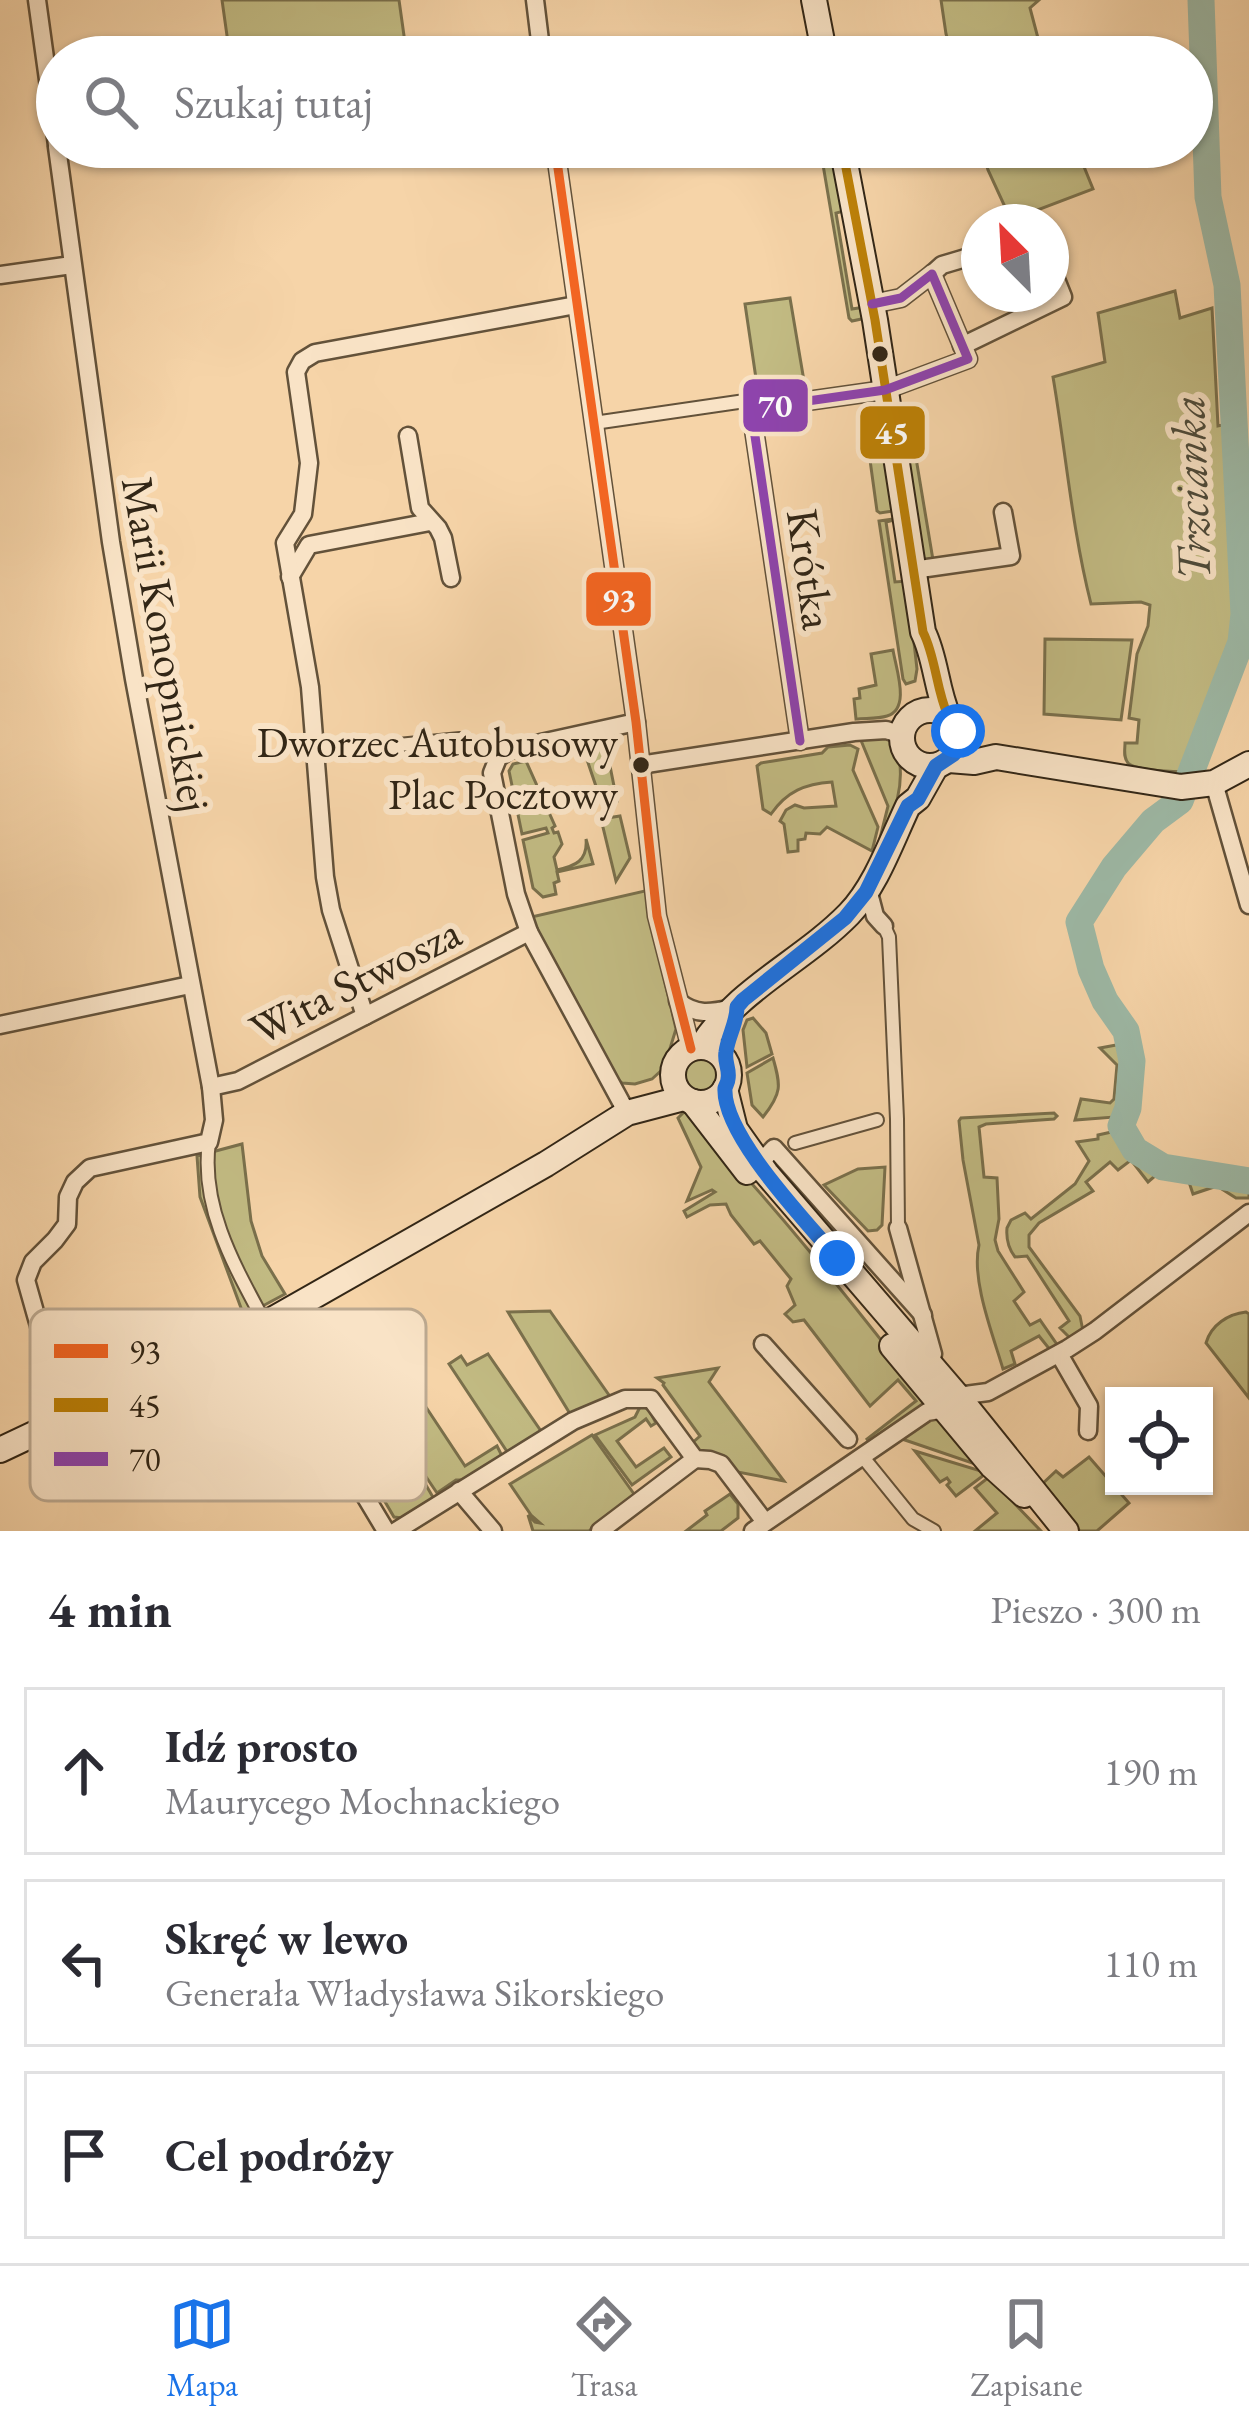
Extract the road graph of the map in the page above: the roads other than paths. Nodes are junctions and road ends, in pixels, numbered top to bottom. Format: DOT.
graph roads {
  1 [pos="37,0"];
  2 [pos="535,0"];
  3 [pos="814,0"];
  4 [pos="42,36"];
  5 [pos="539,36"];
  6 [pos="821,36"];
  7 [pos="60,168"];
  8 [pos="557,168"];
  9 [pos="846,168"];
  10 [pos="961,259"];
  11 [pos="72,265"];
  12 [pos="932,274"];
  13 [pos="0,275"];
  14 [pos="872,304"];
  15 [pos="576,305"];
  16 [pos="1033,312"];
  17 [pos="962,346"];
  18 [pos="885,390"];
  19 [pos="751,409"];
  20 [pos="594,423"];
  21 [pos="408,436"];
  22 [pos="1003,512"];
  23 [pos="303,514"];
  24 [pos="430,522"];
  25 [pos="308,545"];
  26 [pos="914,570"];
  27 [pos="289,578"];
  28 [pos="451,578"];
  29 [pos="923,632"];
  30 [pos="636,722"];
  31 [pos="953,724"];
  32 [pos="906,735"];
  33 [pos="460,740"];
  34 [pos="800,741"];
  35 [pos="316,753"];
  36 [pos="996,757"];
  37 [pos="942,763"];
  38 [pos="1249,764"];
  39 [pos="640,765"];
  40 [pos="1206,784"];
  41 [pos="908,806"];
  42 [pos="868,889"];
  43 [pos="1249,905"];
  44 [pos="845,918"];
  45 [pos="879,921"];
  46 [pos="530,932"];
  47 [pos="190,985"];
  48 [pos="677,1000"];
  49 [pos="737,1007"];
  50 [pos="365,1016"];
  51 [pos="0,1025"];
  52 [pos="689,1054"];
  53 [pos="724,1060"];
  54 [pos="212,1087"];
  55 [pos="725,1089"];
  56 [pos="689,1100"];
  57 [pos="627,1113"];
  58 [pos="888,1124"];
  59 [pos="205,1143"];
  60 [pos="795,1143"];
  61 [pos="758,1174"];
  62 [pos="1249,1213"];
  63 [pos="898,1228"];
  64 [pos="34,1309"];
  65 [pos="261,1309"];
  66 [pos="292,1309"];
  67 [pos="923,1315"];
  68 [pos="763,1344"];
  69 [pos="1059,1354"];
  70 [pos="995,1385"];
  71 [pos="936,1386"];
  72 [pos="977,1420"];
  73 [pos="1088,1431"];
  74 [pos="30,1435"];
  75 [pos="848,1439"];
  76 [pos="1001,1448"];
  77 [pos="0,1450"];
  78 [pos="862,1456"];
  79 [pos="695,1459"];
  80 [pos="459,1491"];
  81 [pos="368,1501"];
  82 [pos="1043,1502"];
  83 [pos="759,1527"];
  84 [pos="386,1531"];
  85 [pos="396,1531"];
  86 [pos="493,1531"];
  87 [pos="600,1531"];
  88 [pos="934,1531"];
  89 [pos="1066,1531"];
  1 -- 4 [label="street, Marii Konopnickiej"];
  2 -- 5 [label="street"];
  3 -- 6 [label="main road"];
  7 -- 11 [label="street, Marii Konopnickiej"];
  8 -- 15 [label="street"];
  9 -- 14 [label="main road"];
  10 -- 12 [label="street"];
  11 -- 13 [label="street"];
  11 -- 47 [label="street, Marii Konopnickiej"];
  12 -- 14 [label="street"];
  12 -- 17 [label="street"];
  14 -- 18 [label="main road"];
  15 -- 20 [label="street"];
  15 -- 23 [label="street"];
  16 -- 17 [label="street"];
  17 -- 18 [label="street"];
  18 -- 19 [label="street"];
  18 -- 26 [label="main road"];
  19 -- 20 [label="street"];
  19 -- 34 [label="street, Krótka"];
  20 -- 30 [label="street"];
  21 -- 24 [label="street"];
  22 -- 26 [label="street"];
  23 -- 25 [label="street"];
  23 -- 27 [label="street"];
  24 -- 25 [label="street"];
  24 -- 28 [label="street"];
  25 -- 27 [label="street"];
  26 -- 29 [label="main road"];
  27 -- 35 [label="street"];
  29 -- 31 [label="main road"];
  29 -- 32 [label="main road"];
  30 -- 39 [label="street"];
  30 -- 46 [label="street"];
  31 -- 32 [label="main road"];
  31 -- 36 [label="main road"];
  31 -- 37 [label="main road"];
  32 -- 34 [label="street"];
  32 -- 37 [label="main road"];
  32 -- 41 [label="main road"];
  33 -- 35 [label="street"];
  34 -- 39 [label="street"];
  35 -- 50 [label="street"];
  36 -- 37 [label="main road"];
  36 -- 40 [label="main road"];
  37 -- 41 [label="main road"];
  38 -- 40 [label="main road"];
  39 -- 48 [label="street"];
  40 -- 43 [label="street"];
  41 -- 42 [label="main road"];
  42 -- 44 [label="main road"];
  42 -- 45 [label="street"];
  44 -- 45 [label="street"];
  44 -- 49 [label="main road"];
  45 -- 58 [label="street"];
  46 -- 50 [label="street, Wita Stwosza"];
  46 -- 57 [label="street"];
  47 -- 51 [label="street"];
  47 -- 54 [label="street, Marii Konopnickiej"];
  48 -- 49 [label="street"];
  48 -- 52 [label="street"];
  49 -- 52 [label="main road"];
  49 -- 53 [label="main road"];
  50 -- 54 [label="street, Wita Stwosza"];
  52 -- 53 [label="main road"];
  52 -- 56 [label="main road"];
  52 -- 57 [label="main road"];
  53 -- 55 [label="main road"];
  54 -- 59 [label="street, Marii Konopnickiej"];
  55 -- 56 [label="main road"];
  55 -- 61 [label="main road"];
  56 -- 57 [label="main road"];
  56 -- 61 [label="main road"];
  57 -- 66 [label="main road"];
  58 -- 60 [label="street"];
  58 -- 63 [label="street"];
  59 -- 64 [label="street"];
  59 -- 65 [label="street"];
  61 -- 67 [label="street"];
  61 -- 71 [label="main road"];
  61 -- 71 [label="main road"];
  62 -- 69 [label="street"];
  63 -- 67 [label="street"];
  67 -- 71 [label="street"];
  68 -- 75 [label="street"];
  69 -- 70 [label="street"];
  69 -- 73 [label="street"];
  70 -- 71 [label="street"];
  70 -- 72 [label="street"];
  71 -- 72 [label="main road"];
  71 -- 76 [label="main road"];
  71 -- 78 [label="street"];
  71 -- 82 [label="main road"];
  72 -- 76 [label="main road"];
  74 -- 77 [label="main road"];
  76 -- 82 [label="main road"];
  78 -- 83 [label="street"];
  78 -- 88 [label="street"];
  79 -- 80 [label="street"];
  79 -- 83 [label="street"];
  79 -- 87 [label="street"];
  80 -- 85 [label="street"];
  80 -- 86 [label="street"];
  81 -- 84 [label="street"];
  82 -- 89 [label="main road"];
}
